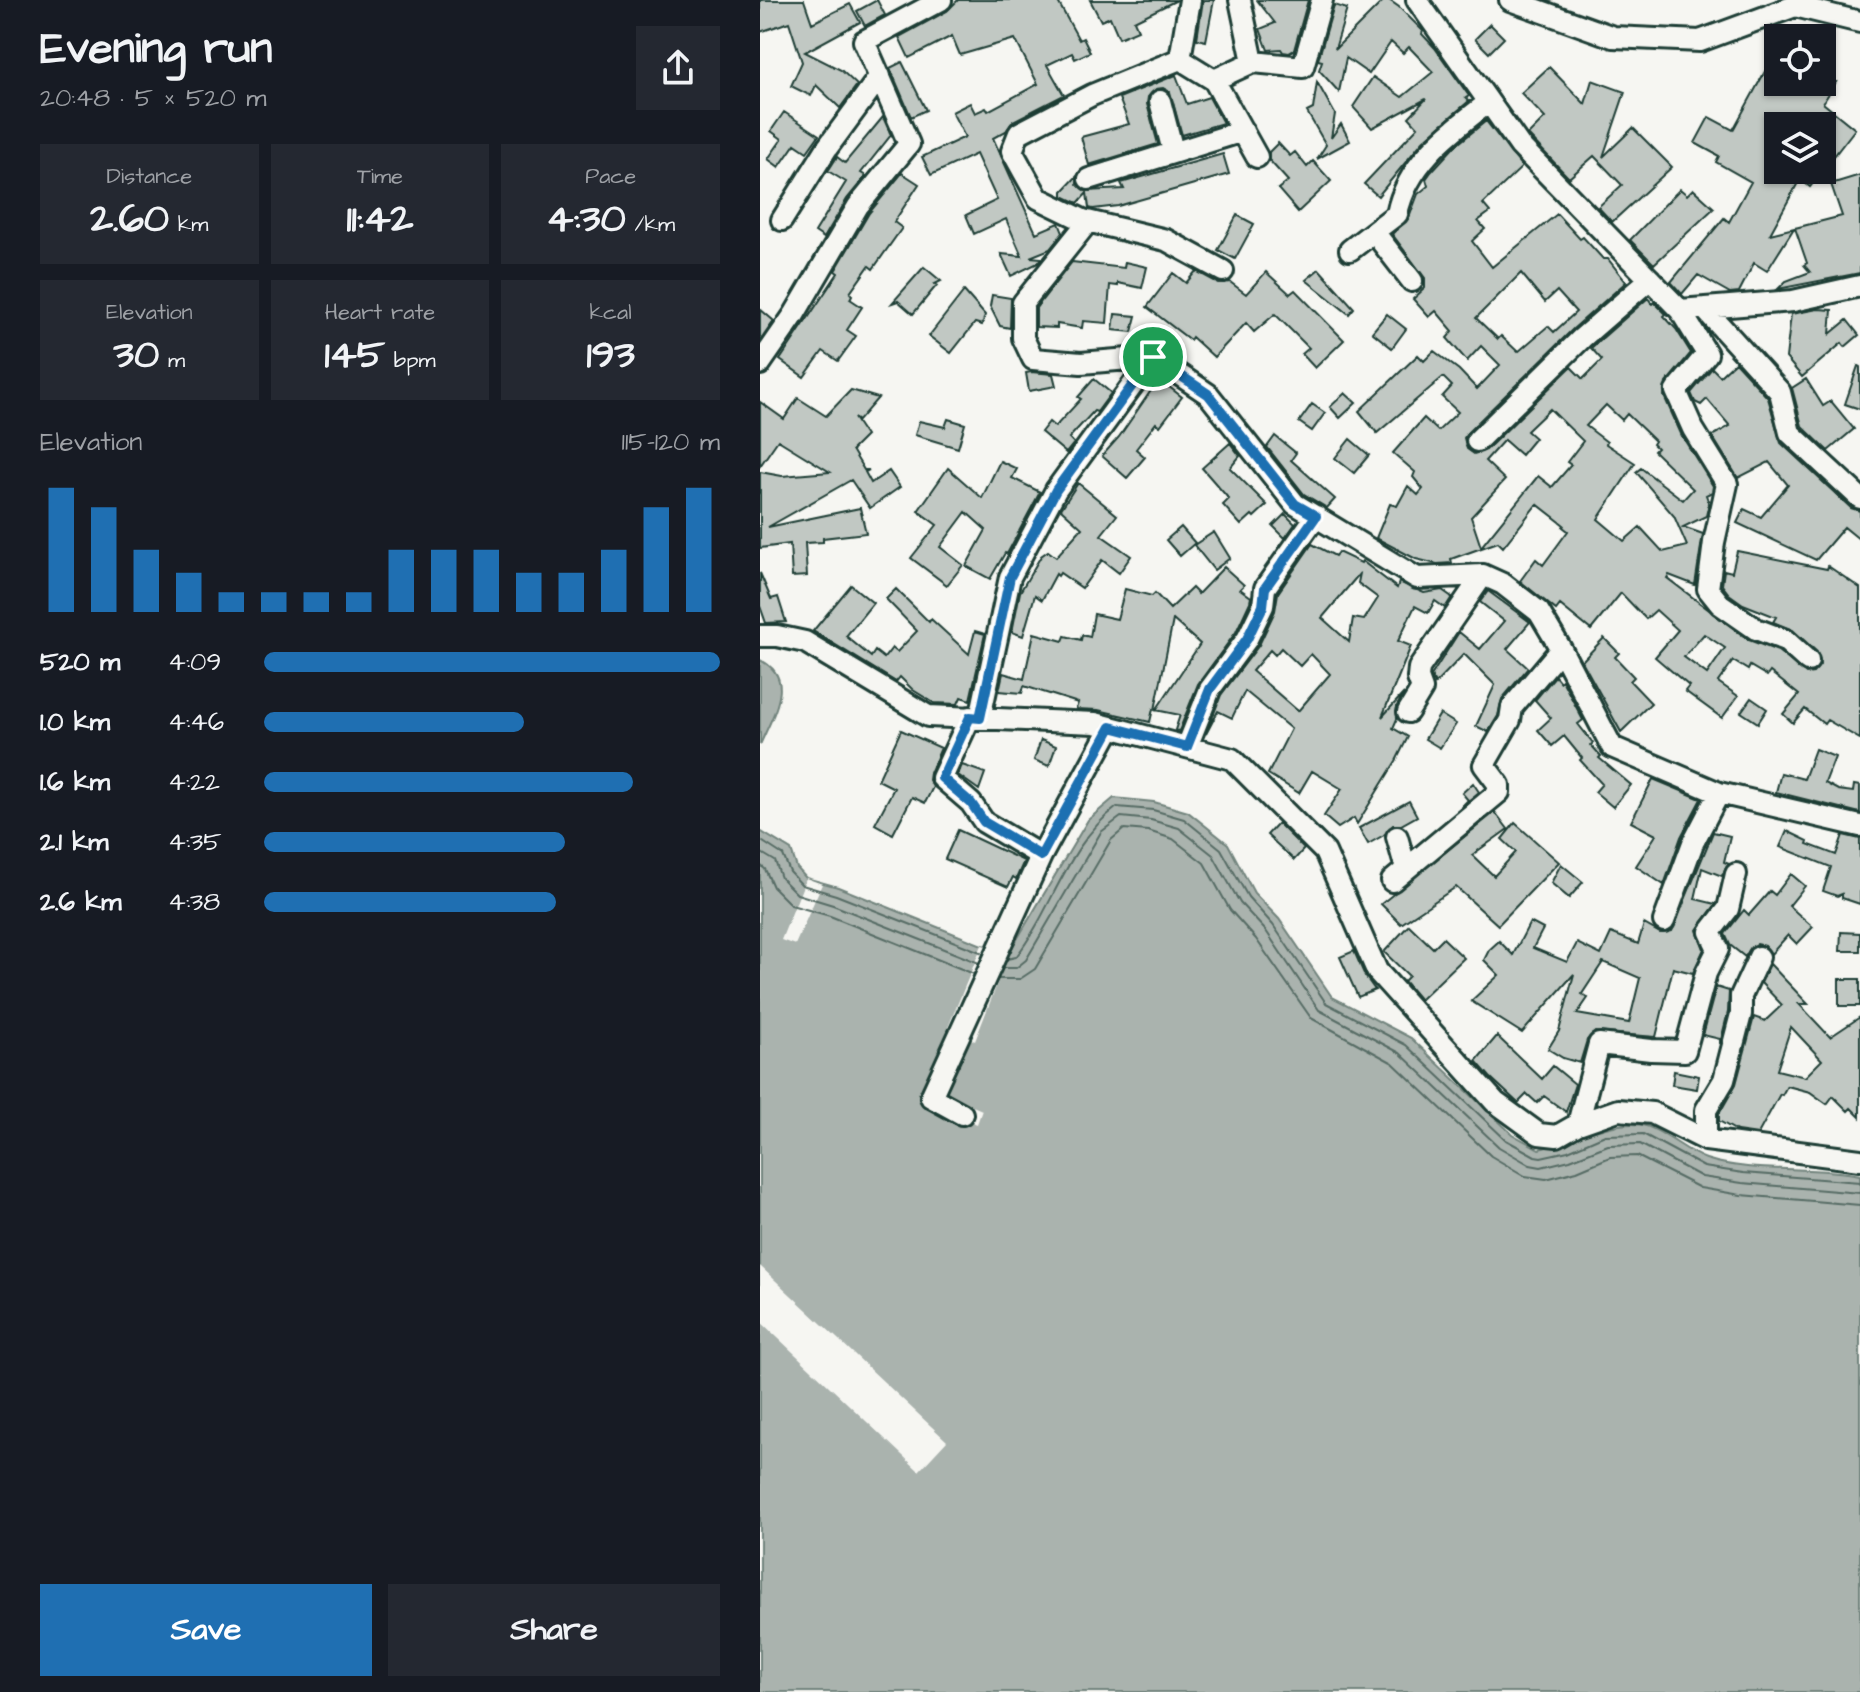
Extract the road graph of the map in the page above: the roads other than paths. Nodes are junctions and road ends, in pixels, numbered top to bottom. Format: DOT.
graph roads {
  1 [pos="941,0"];
  2 [pos="1190,0"];
  3 [pos="1240,0"];
  4 [pos="1322,0"];
  5 [pos="1417,0"];
  6 [pos="1510,0"];
  7 [pos="1796,3"];
  8 [pos="1860,22"];
  9 [pos="1180,59"];
  10 [pos="1253,62"];
  11 [pos="880,76"];
  12 [pos="1214,80"];
  13 [pos="1160,101"];
  14 [pos="1489,102"];
  15 [pos="1243,131"];
  16 [pos="1173,151"];
  17 [pos="1257,157"];
  18 [pos="1089,179"];
  19 [pos="782,220"];
  20 [pos="1083,220"];
  21 [pos="1374,232"];
  22 [pos="1350,250"];
  23 [pos="1223,271"];
  24 [pos="1650,279"];
  25 [pos="1412,281"];
  26 [pos="1860,286"];
  27 [pos="1704,308"];
  28 [pos="1680,310"];
  29 [pos="1153,357"];
  30 [pos="760,364"];
  31 [pos="1477,441"];
  32 [pos="1860,498"];
  33 [pos="1316,516"];
  34 [pos="1483,575"];
  35 [pos="760,636"];
  36 [pos="1561,649"];
  37 [pos="1808,661"];
  38 [pos="1408,712"];
  39 [pos="975,718"];
  40 [pos="1111,727"];
  41 [pos="1187,747"];
  42 [pos="1719,793"];
  43 [pos="1860,826"];
  44 [pos="1397,837"];
  45 [pos="1041,856"];
  46 [pos="1736,874"];
  47 [pos="1664,921"];
  48 [pos="1759,957"];
  49 [pos="962,1114"];
  50 [pos="1578,1124"];
  51 [pos="1706,1140"];
  52 [pos="1860,1160"];
  1 -- 11 [label="street"];
  2 -- 9 [label="street"];
  3 -- 10 [label="street"];
  4 -- 10 [label="street"];
  5 -- 14 [label="street"];
  6 -- 7 [label="street"];
  7 -- 8 [label="street"];
  9 -- 12 [label="street"];
  9 -- 20 [label="street"];
  10 -- 12 [label="street"];
  11 -- 19 [label="street"];
  11 -- 30 [label="street"];
  12 -- 15 [label="street"];
  13 -- 16 [label="street"];
  14 -- 21 [label="street"];
  14 -- 24 [label="street"];
  15 -- 16 [label="street"];
  15 -- 17 [label="street"];
  16 -- 18 [label="street"];
  20 -- 23 [label="street"];
  20 -- 29 [label="street"];
  21 -- 22 [label="street"];
  21 -- 25 [label="street"];
  24 -- 28 [label="street"];
  24 -- 31 [label="street"];
  26 -- 27 [label="street"];
  27 -- 28 [label="street"];
  27 -- 32 [label="street"];
  28 -- 37 [label="street"];
  29 -- 33 [label="street"];
  29 -- 39 [label="street"];
  33 -- 34 [label="street"];
  33 -- 41 [label="street"];
  34 -- 36 [label="street"];
  34 -- 38 [label="street"];
  35 -- 39 [label="street"];
  36 -- 42 [label="street"];
  36 -- 44 [label="street"];
  39 -- 40 [label="street"];
  39 -- 45 [label="street"];
  40 -- 41 [label="street"];
  40 -- 45 [label="street"];
  41 -- 50 [label="street"];
  42 -- 43 [label="street"];
  42 -- 47 [label="street"];
  45 -- 49 [label="street"];
  46 -- 50 [label="street"];
  48 -- 51 [label="street"];
  50 -- 51 [label="street"];
  51 -- 52 [label="street"];
}
